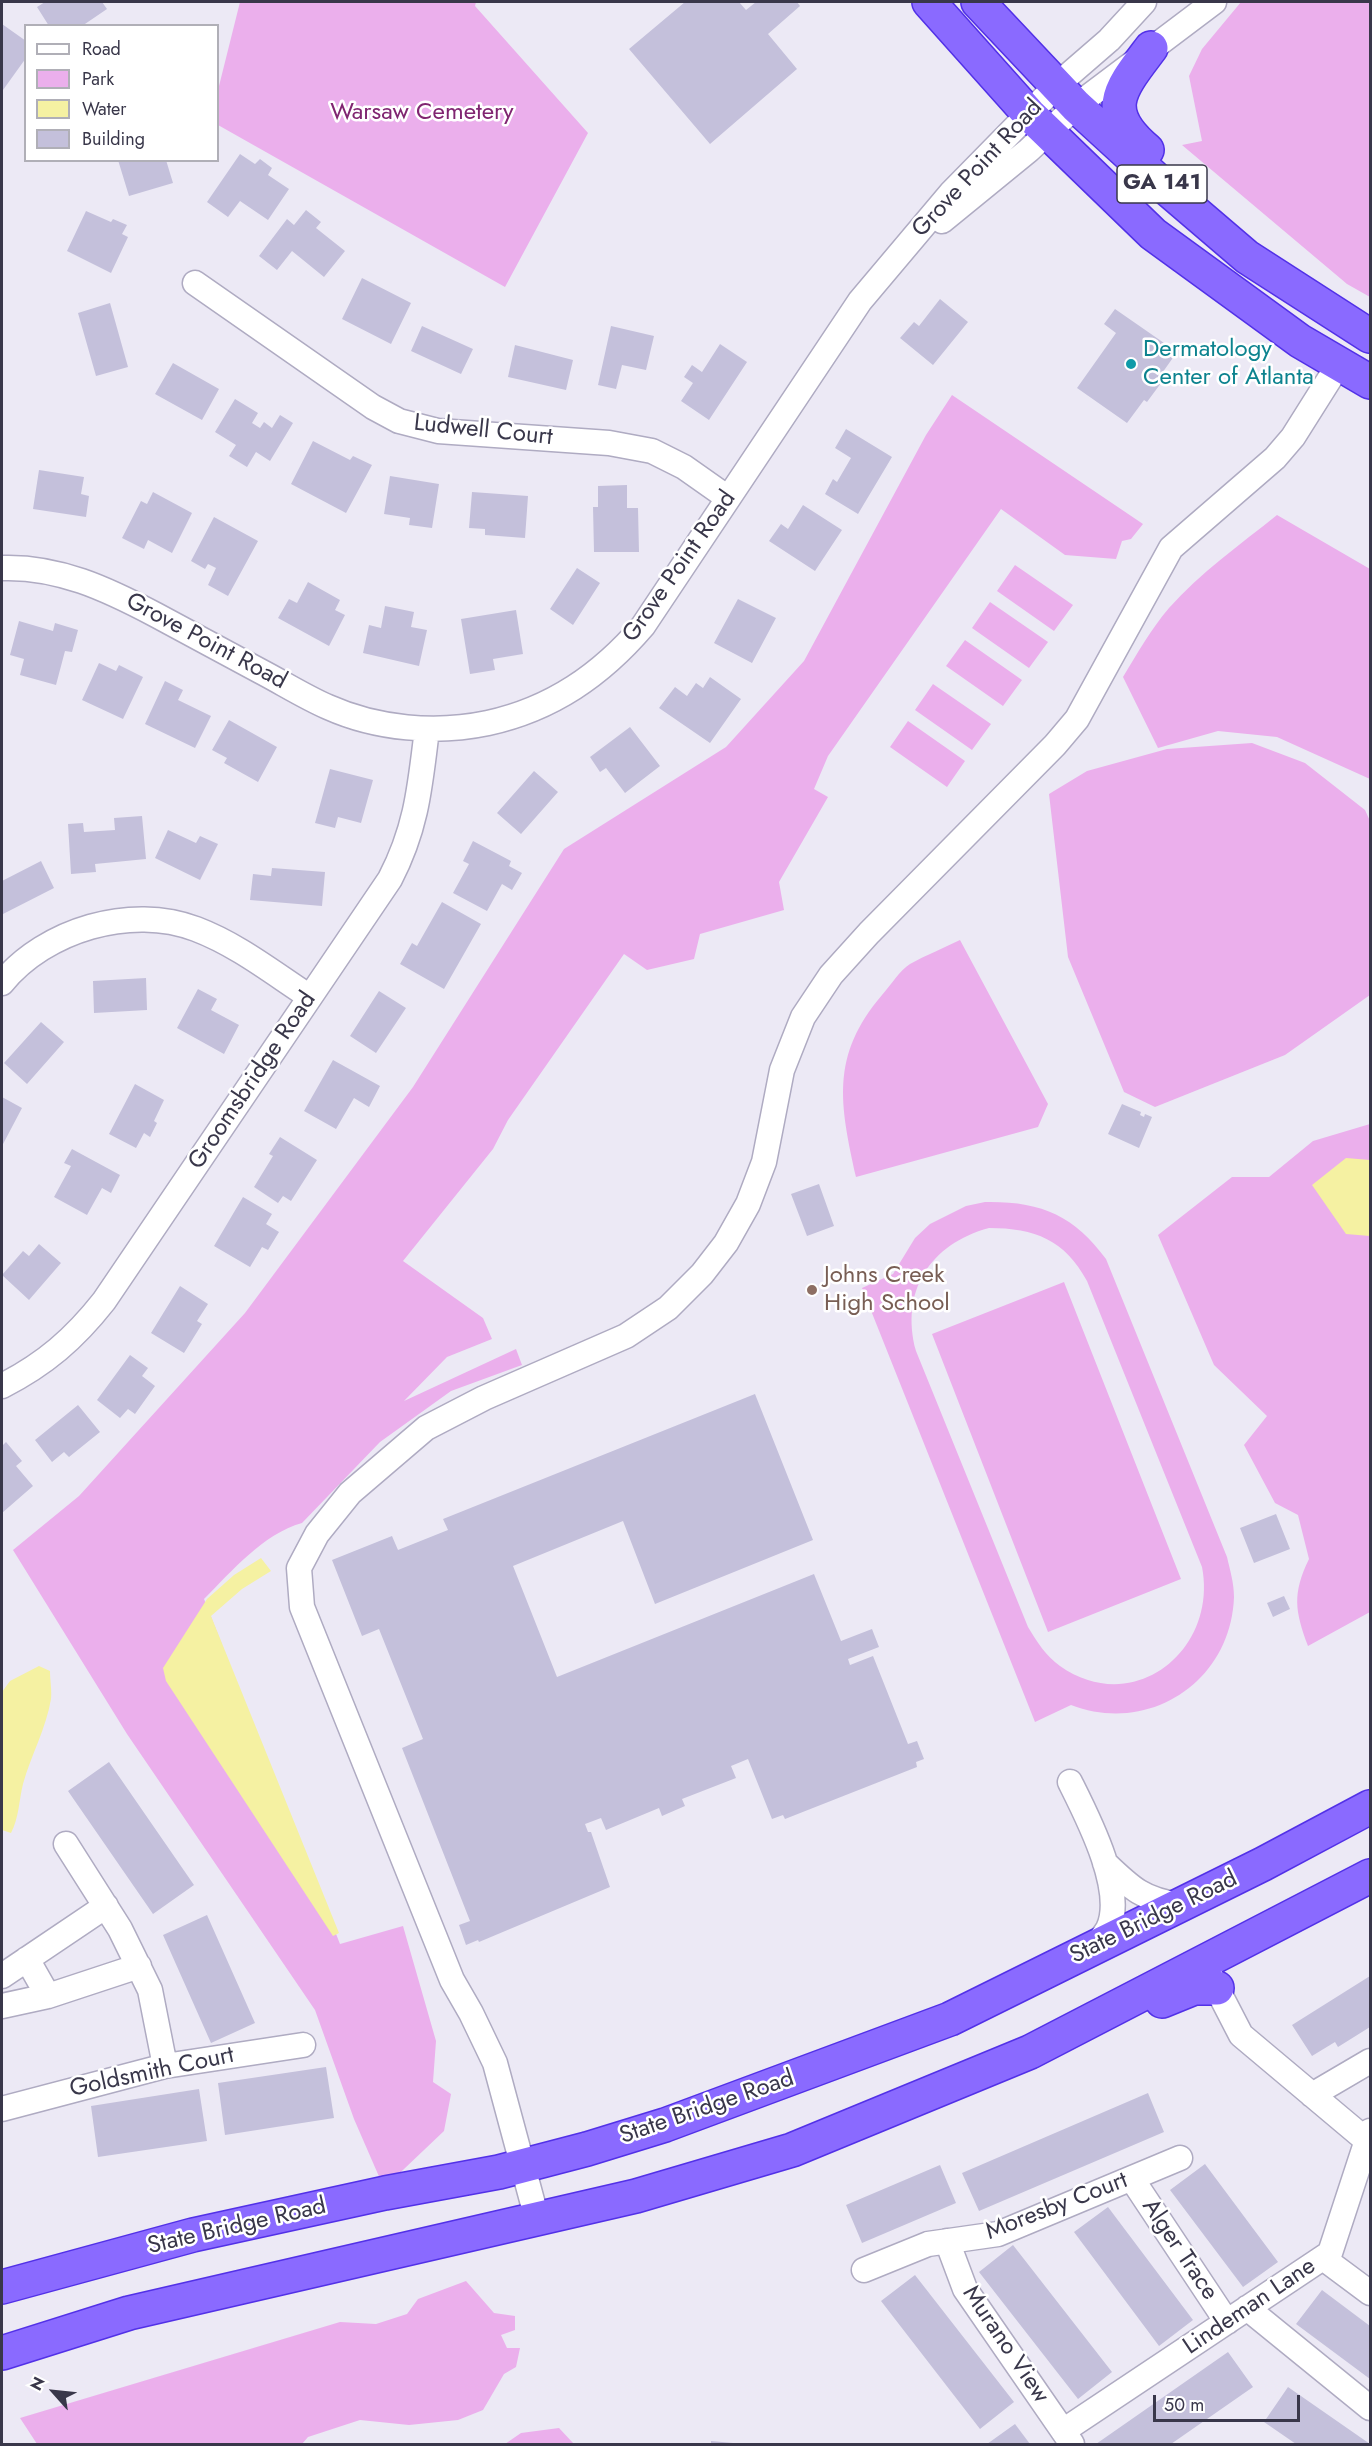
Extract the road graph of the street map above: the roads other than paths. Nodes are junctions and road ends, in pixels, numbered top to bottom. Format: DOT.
graph roads {
  1 [pos="930,2"];
  2 [pos="978,2"];
  3 [pos="1144,2"];
  4 [pos="1214,2"];
  5 [pos="1151,48"];
  6 [pos="1066,95"];
  7 [pos="1038,123"];
  8 [pos="195,283"];
  9 [pos="1359,329"];
  10 [pos="1339,364"];
  11 [pos="1371,382"];
  12 [pos="728,498"];
  13 [pos="2,568"];
  14 [pos="427,729"];
  15 [pos="2,983"];
  16 [pos="310,997"];
  17 [pos="2,1386"];
  18 [pos="1070,1782"];
  19 [pos="1371,1807"];
  20 [pos="66,1844"];
  21 [pos="1105,1863"];
  22 [pos="1371,1876"];
  23 [pos="1180,1905"];
  24 [pos="106,1906"];
  25 [pos="1094,1948"];
  26 [pos="27,1959"];
  27 [pos="139,1966"];
  28 [pos="1210,1975"];
  29 [pos="2,1976"];
  30 [pos="48,1996"];
  31 [pos="2,2006"];
  32 [pos="303,2045"];
  33 [pos="1371,2061"];
  34 [pos="165,2066"];
  35 [pos="1312,2095"];
  36 [pos="2,2109"];
  37 [pos="1369,2135"];
  38 [pos="1180,2158"];
  39 [pos="522,2166"];
  40 [pos="1132,2179"];
  41 [pos="537,2219"];
  42 [pos="946,2241"];
  43 [pos="1323,2258"];
  44 [pos="864,2270"];
  45 [pos="2,2287"];
  46 [pos="1371,2293"];
  47 [pos="1247,2308"];
  48 [pos="1227,2322"];
  49 [pos="2,2353"];
  50 [pos="1371,2408"];
  51 [pos="1067,2438"];
  1 -- 7 [label="highway, GA 141"];
  2 -- 6 [label="highway, GA 141"];
  3 -- 6 [label="street"];
  4 -- 5 [label="street"];
  5 -- 6 [label="street"];
  5 -- 9 [label="highway"];
  6 -- 7 [label="street, Grove Point Road"];
  6 -- 9 [label="highway, GA 141"];
  7 -- 10 [label="highway, GA 141"];
  7 -- 12 [label="street, Grove Point Road"];
  8 -- 12 [label="street, Ludwell Court"];
  10 -- 11 [label="highway, GA 141"];
  10 -- 39 [label="street"];
  12 -- 14 [label="street, Grove Point Road"];
  13 -- 14 [label="street, Grove Point Road"];
  14 -- 16 [label="street, Groomsbridge Road"];
  15 -- 16 [label="street"];
  16 -- 17 [label="street, Groomsbridge Road"];
  18 -- 21 [label="street"];
  19 -- 23 [label="highway, State Bridge Road"];
  20 -- 24 [label="street"];
  21 -- 23 [label="street"];
  21 -- 25 [label="street"];
  22 -- 28 [label="highway"];
  23 -- 25 [label="highway, State Bridge Road"];
  24 -- 26 [label="street"];
  24 -- 27 [label="street"];
  25 -- 39 [label="highway, State Bridge Road"];
  26 -- 29 [label="street"];
  26 -- 30 [label="street"];
  27 -- 30 [label="street"];
  27 -- 34 [label="street"];
  28 -- 35 [label="street"];
  28 -- 41 [label="highway"];
  30 -- 31 [label="street"];
  32 -- 34 [label="street, Goldsmith Court"];
  33 -- 35 [label="street"];
  34 -- 36 [label="street, Goldsmith Court"];
  35 -- 37 [label="street"];
  37 -- 43 [label="street, Lindeman Lane"];
  38 -- 40 [label="street, Moresby Court"];
  39 -- 41 [label="street"];
  39 -- 45 [label="highway, State Bridge Road"];
  40 -- 42 [label="street, Moresby Court"];
  40 -- 48 [label="street, Alger Trace"];
  41 -- 49 [label="highway"];
  42 -- 44 [label="street, Moresby Court"];
  42 -- 51 [label="street, Murano View"];
  43 -- 46 [label="street"];
  43 -- 47 [label="street, Lindeman Lane"];
  47 -- 48 [label="street, Lindeman Lane"];
  47 -- 50 [label="street"];
  48 -- 51 [label="street, Lindeman Lane"];
}
